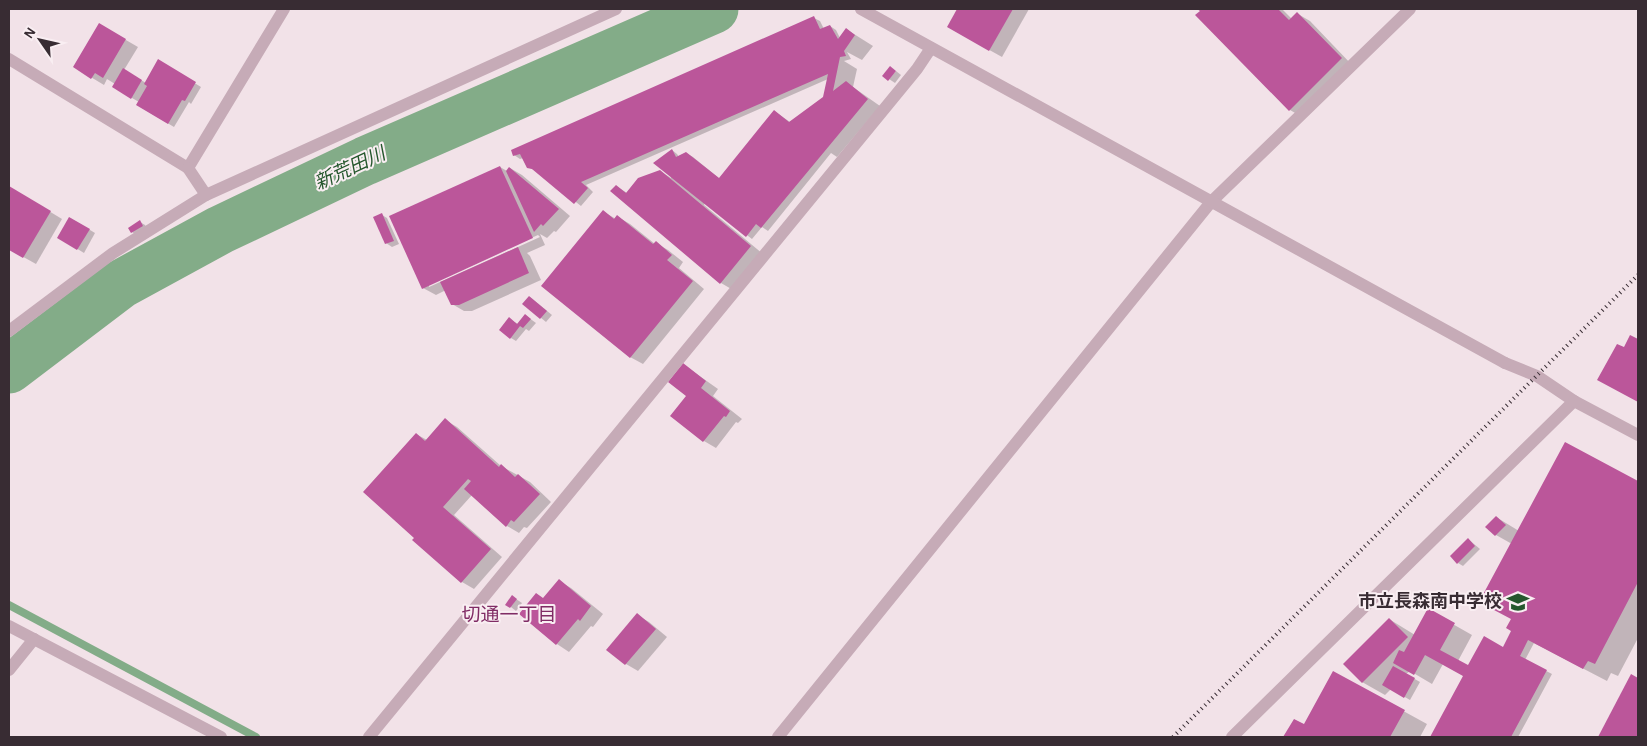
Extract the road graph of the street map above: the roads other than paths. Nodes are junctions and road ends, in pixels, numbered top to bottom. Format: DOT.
graph roads {
  1 [pos="284,9"];
  2 [pos="616,9"];
  3 [pos="861,9"];
  4 [pos="1410,9"];
  5 [pos="931,48"];
  6 [pos="9,60"];
  7 [pos="188,168"];
  8 [pos="206,195"];
  9 [pos="1210,202"];
  10 [pos="9,331"];
  11 [pos="1574,401"];
  12 [pos="1638,435"];
  13 [pos="9,626"];
  14 [pos="34,639"];
  15 [pos="9,670"];
  16 [pos="221,737"];
  17 [pos="369,737"];
  18 [pos="778,737"];
  19 [pos="1232,737"];
  1 -- 7 [label="street"];
  2 -- 8 [label="street"];
  3 -- 5 [label="street"];
  4 -- 9 [label="street"];
  5 -- 9 [label="street"];
  5 -- 17 [label="street"];
  6 -- 7 [label="street"];
  7 -- 8 [label="street"];
  8 -- 10 [label="street"];
  9 -- 11 [label="street"];
  9 -- 18 [label="street"];
  11 -- 12 [label="street"];
  11 -- 19 [label="street"];
  13 -- 14 [label="street"];
  14 -- 15 [label="street"];
  14 -- 16 [label="street"];
}
